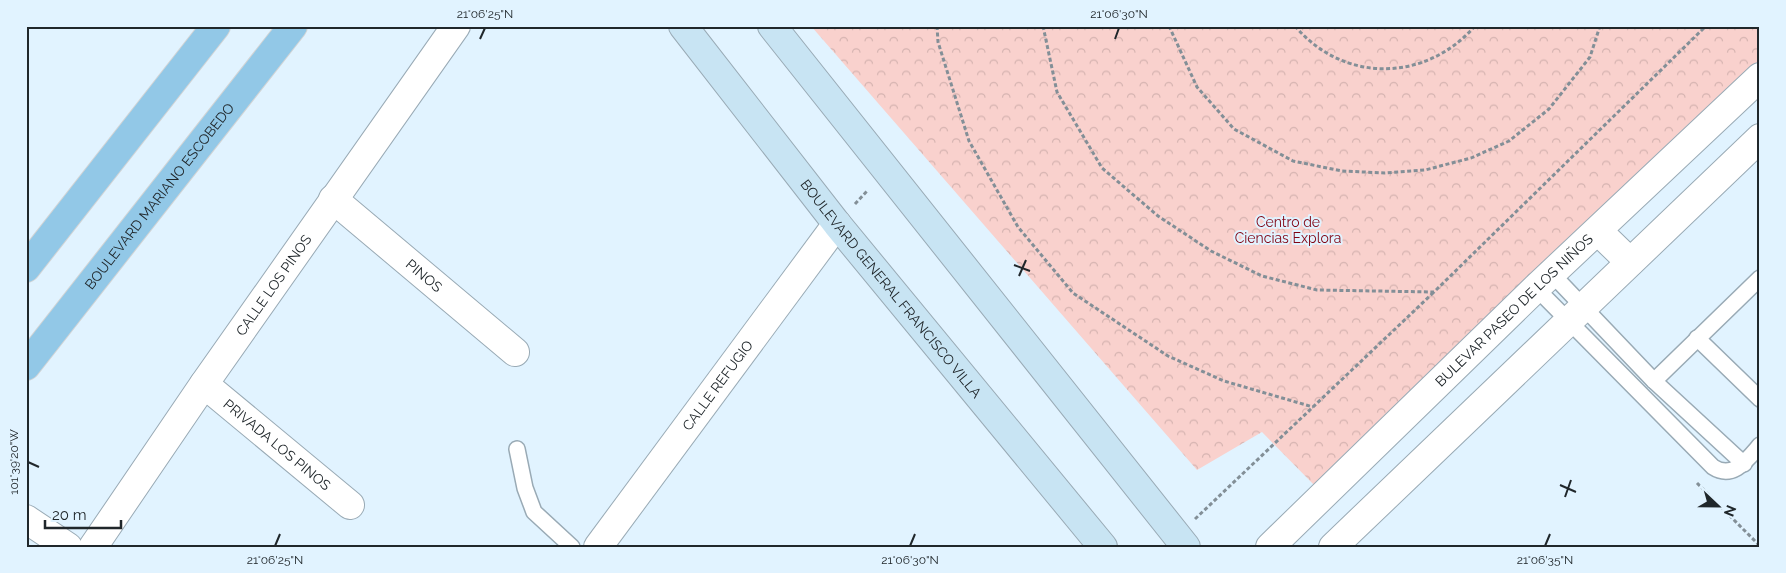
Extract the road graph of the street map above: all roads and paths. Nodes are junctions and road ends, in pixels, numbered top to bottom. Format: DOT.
graph roads {
  1 [pos="216,26"];
  2 [pos="293,26"];
  3 [pos="456,26"];
  4 [pos="684,26"];
  5 [pos="772,26"];
  6 [pos="937,26"];
  7 [pos="1042,26"];
  8 [pos="1169,26"];
  9 [pos="1295,26"];
  10 [pos="1475,26"];
  11 [pos="1600,26"];
  12 [pos="1706,26"];
  13 [pos="1760,77"];
  14 [pos="1760,138"];
  15 [pos="886,169"];
  16 [pos="333,199"];
  17 [pos="837,224"];
  18 [pos="1598,231"];
  19 [pos="28,262"];
  20 [pos="1630,262"];
  21 [pos="1760,278"];
  22 [pos="1544,281"];
  23 [pos="1434,292"];
  24 [pos="1576,313"];
  25 [pos="1697,338"];
  26 [pos="514,352"];
  27 [pos="26,366"];
  28 [pos="1654,381"];
  29 [pos="204,384"];
  30 [pos="1760,398"];
  31 [pos="1313,407"];
  32 [pos="1760,445"];
  33 [pos="516,449"];
  34 [pos="1744,464"];
  35 [pos="350,505"];
  36 [pos="26,519"];
  37 [pos="1182,541"];
  38 [pos="68,547"];
  39 [pos="93,547"];
  40 [pos="572,547"];
  41 [pos="598,547"];
  42 [pos="1103,547"];
  43 [pos="1270,547"];
  44 [pos="1334,547"];
  1 -- 19 [label="main road"];
  2 -- 27 [label="main road, BOULEVARD MARIANO ESCOBEDO"];
  3 -- 16 [label="street, CALLE LOS PINOS"];
  4 -- 17 [label="main road, BOULEVARD GENERAL FRANCISCO VILLA"];
  5 -- 15 [label="main road"];
  6 -- 31 [label="path"];
  7 -- 23 [label="path"];
  8 -- 11 [label="path"];
  9 -- 10 [label="path"];
  12 -- 23 [label="path"];
  13 -- 18 [label="street, BULEVAR PASEO DE LOS NIÑOS"];
  14 -- 20 [label="street"];
  15 -- 17 [label="path"];
  15 -- 37 [label="main road"];
  16 -- 26 [label="street, PINOS"];
  16 -- 29 [label="street, CALLE LOS PINOS"];
  17 -- 41 [label="street, CALLE REFUGIO"];
  17 -- 42 [label="main road, BOULEVARD GENERAL FRANCISCO VILLA"];
  18 -- 20 [label="street"];
  18 -- 22 [label="street, BULEVAR PASEO DE LOS NIÑOS"];
  20 -- 24 [label="street"];
  21 -- 25 [label="lane"];
  22 -- 24 [label="lane"];
  22 -- 24 [label="lane"];
  22 -- 43 [label="street, BULEVAR PASEO DE LOS NIÑOS"];
  23 -- 31 [label="path"];
  24 -- 28 [label="lane"];
  24 -- 34 [label="lane"];
  24 -- 44 [label="street"];
  25 -- 28 [label="lane"];
  25 -- 30 [label="lane"];
  28 -- 34 [label="lane"];
  29 -- 35 [label="street, PRIVADA LOS PINOS"];
  29 -- 39 [label="street, CALLE LOS PINOS"];
  31 -- 37 [label="path"];
  32 -- 34 [label="lane"];
  33 -- 40 [label="lane"];
  36 -- 38 [label="street"];
}
